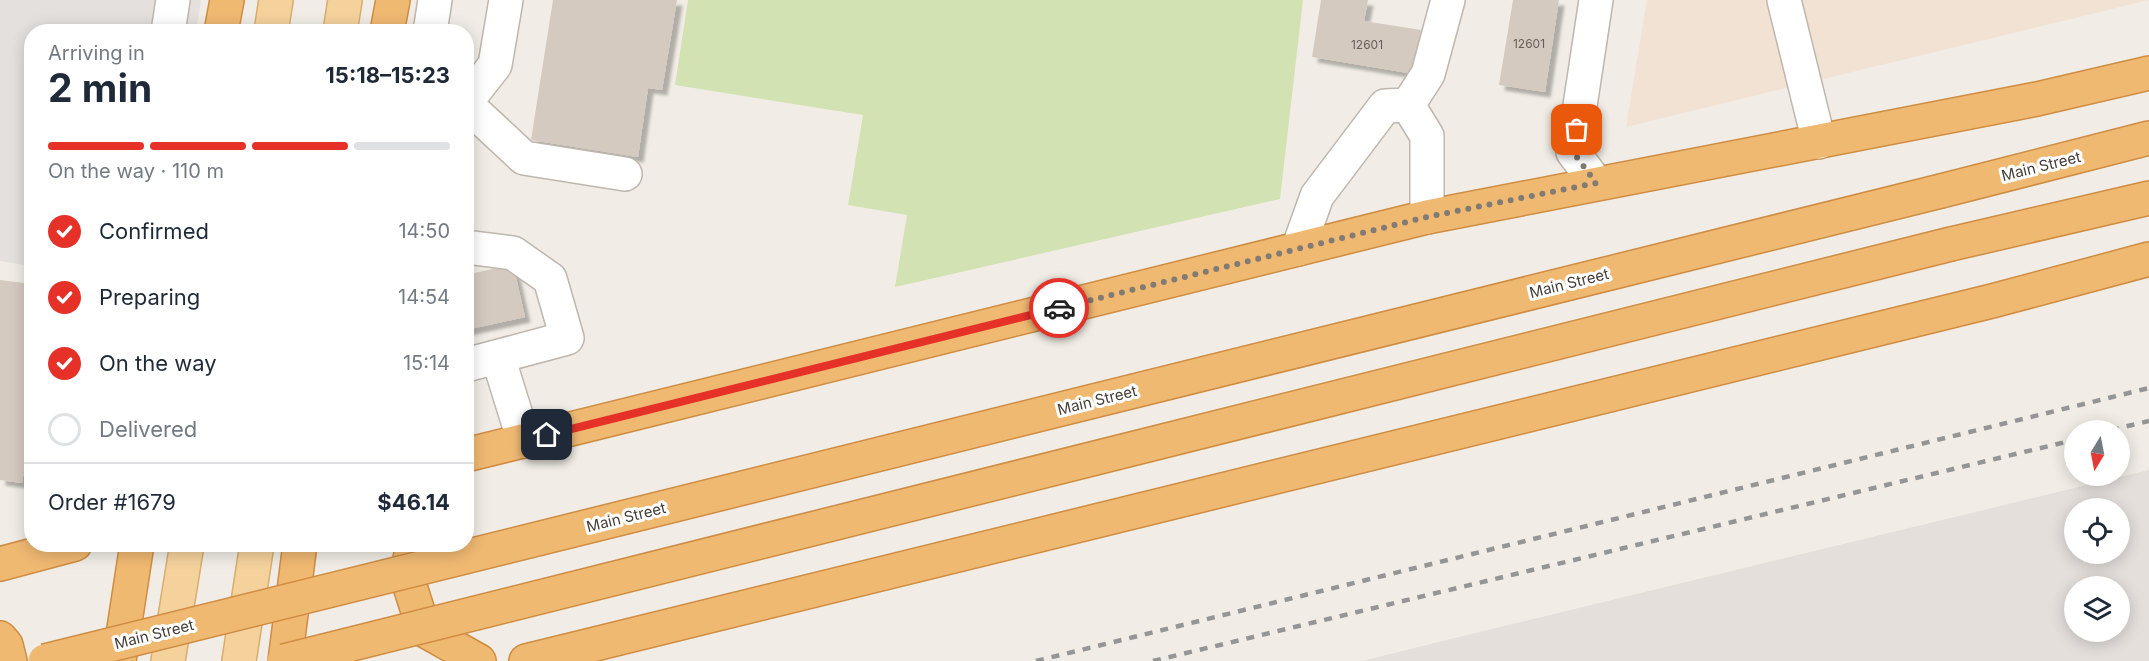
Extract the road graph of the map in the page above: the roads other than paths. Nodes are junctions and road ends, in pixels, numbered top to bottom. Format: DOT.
graph roads {
  1 [pos="173,0"];
  2 [pos="227,0"];
  3 [pos="276,0"];
  4 [pos="345,0"];
  5 [pos="393,0"];
  6 [pos="435,0"];
  7 [pos="506,0"];
  8 [pos="1448,0"];
  9 [pos="1596,0"];
  10 [pos="1784,0"];
  11 [pos="169,24"];
  12 [pos="222,24"];
  13 [pos="272,24"];
  14 [pos="341,24"];
  15 [pos="388,24"];
  16 [pos="431,24"];
  17 [pos="2149,73"];
  18 [pos="474,93"];
  19 [pos="1408,105"];
  20 [pos="474,111"];
  21 [pos="2149,138"];
  22 [pos="1819,142"];
  23 [pos="625,174"];
  24 [pos="1596,183"];
  25 [pos="2149,198"];
  26 [pos="1427,217"];
  27 [pos="474,248"];
  28 [pos="1298,249"];
  29 [pos="2149,259"];
  30 [pos="498,357"];
  31 [pos="474,363"];
  32 [pos="513,444"];
  33 [pos="474,453"];
  34 [pos="474,466"];
  35 [pos="45,552"];
  36 [pos="136,552"];
  37 [pos="186,552"];
  38 [pos="256,552"];
  39 [pos="299,552"];
  40 [pos="412,552"];
  41 [pos="0,564"];
  42 [pos="638,632"];
  43 [pos="0,638"];
  44 [pos="10,661"];
  45 [pos="45,661"];
  46 [pos="119,661"];
  47 [pos="168,661"];
  48 [pos="239,661"];
  49 [pos="284,661"];
  50 [pos="479,661"];
  51 [pos="496,661"];
  52 [pos="526,661"];
  1 -- 11 [label="street"];
  2 -- 12 [label="highway"];
  3 -- 13 [label="main road"];
  4 -- 14 [label="main road"];
  5 -- 15 [label="highway"];
  6 -- 16 [label="street"];
  7 -- 18 [label="street"];
  8 -- 19 [label="street"];
  9 -- 24 [label="street"];
  10 -- 22 [label="street"];
  17 -- 22 [label="highway"];
  19 -- 26 [label="street"];
  19 -- 28 [label="street"];
  20 -- 23 [label="street"];
  21 -- 45 [label="highway, Main Street, bridge"];
  22 -- 24 [label="highway"];
  24 -- 26 [label="highway"];
  25 -- 49 [label="highway, bridge"];
  26 -- 28 [label="highway"];
  27 -- 30 [label="street"];
  28 -- 32 [label="highway"];
  29 -- 42 [label="highway"];
  30 -- 31 [label="street"];
  30 -- 32 [label="street"];
  32 -- 33 [label="highway"];
  32 -- 34 [label="highway"];
  35 -- 41 [label="highway"];
  36 -- 46 [label="highway"];
  37 -- 47 [label="main road"];
  38 -- 48 [label="main road"];
  39 -- 49 [label="highway"];
  40 -- 50 [label="highway"];
  42 -- 51 [label="highway"];
  42 -- 52 [label="highway"];
  43 -- 44 [label="highway"];
}
